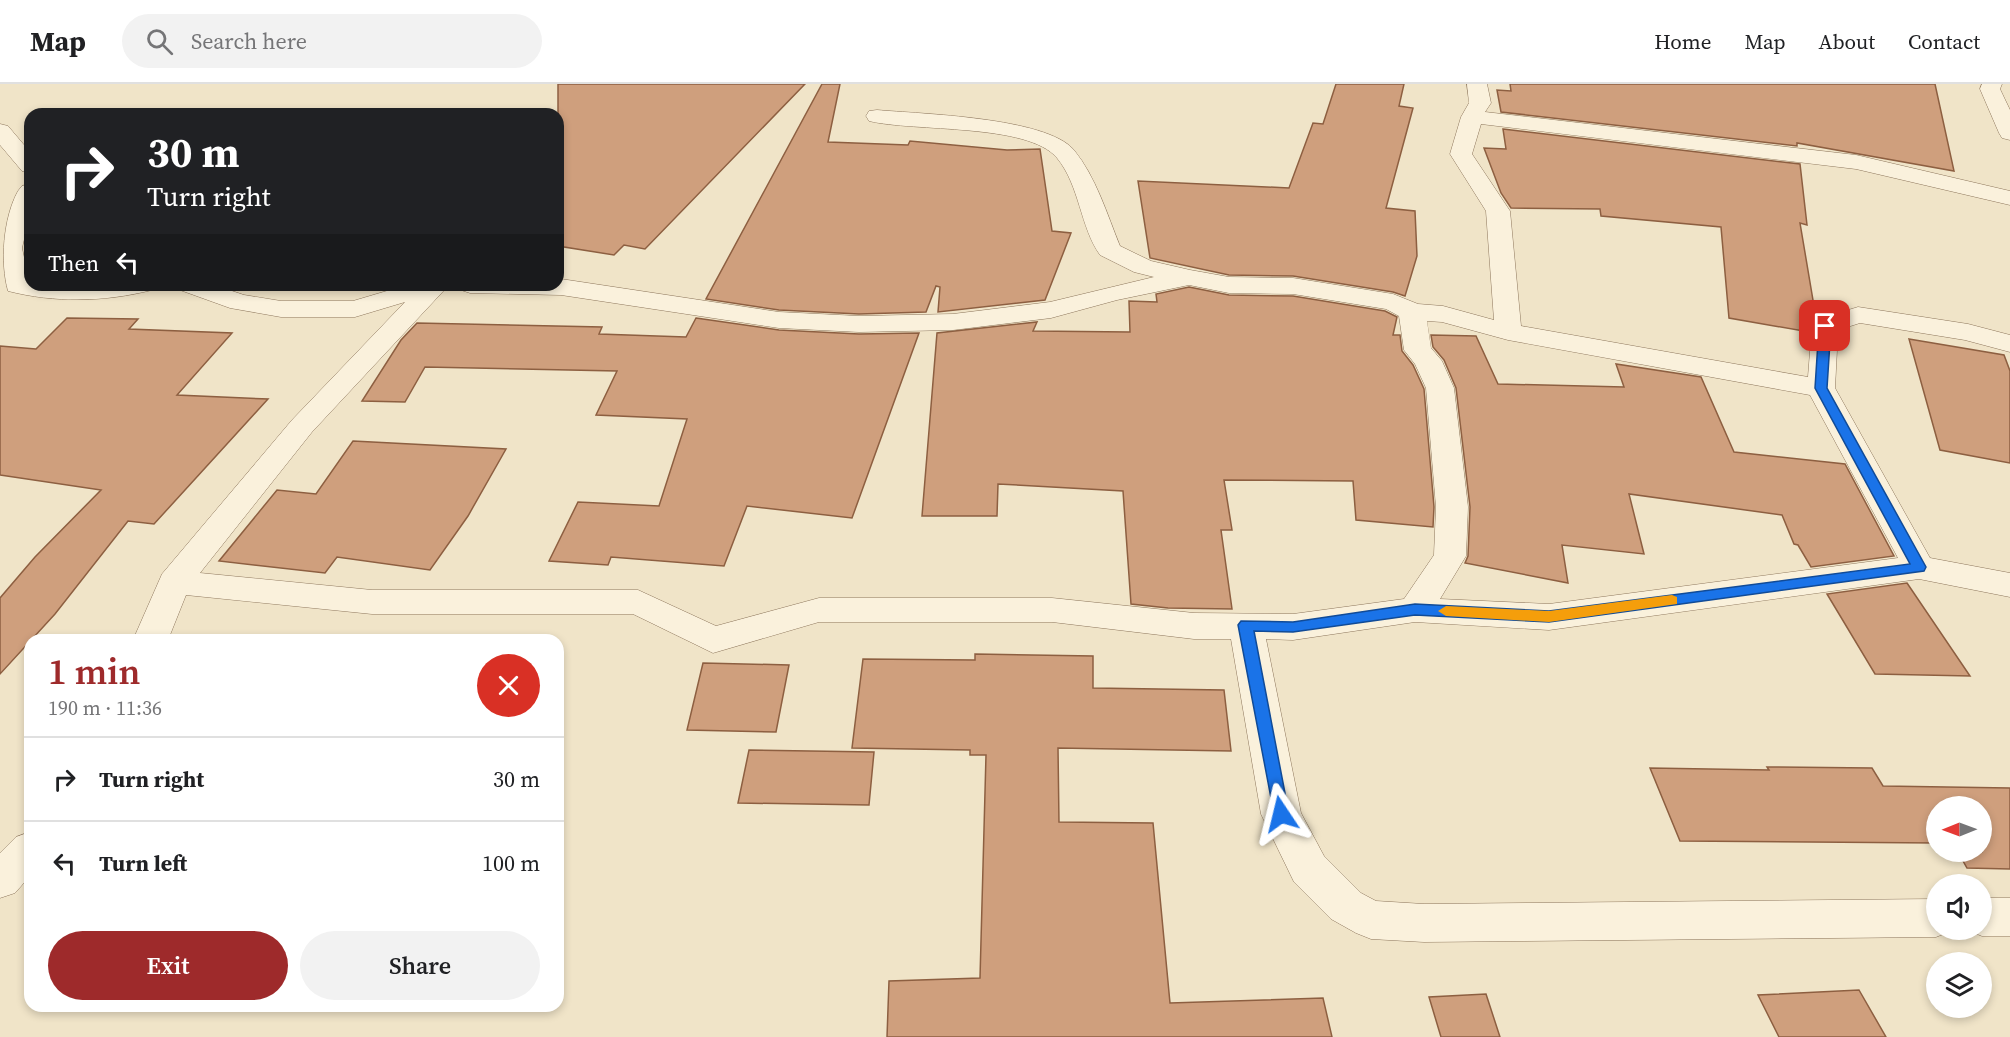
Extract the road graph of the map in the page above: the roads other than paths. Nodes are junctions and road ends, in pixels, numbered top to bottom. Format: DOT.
graph roads {
  1 [pos="1477,84"];
  2 [pos="1992,84"];
  3 [pos="877,116"];
  4 [pos="1472,117"];
  5 [pos="0,131"];
  6 [pos="2010,133"];
  7 [pos="24,159"];
  8 [pos="2010,198"];
  9 [pos="24,201"];
  10 [pos="1190,278"];
  11 [pos="564,287"];
  12 [pos="24,288"];
  13 [pos="39,291"];
  14 [pos="103,291"];
  15 [pos="207,291"];
  16 [pos="415,291"];
  17 [pos="429,291"];
  18 [pos="1412,312"];
  19 [pos="1508,332"];
  20 [pos="2010,344"];
  21 [pos="1821,388"];
  22 [pos="1919,567"];
  23 [pos="174,582"];
  24 [pos="2010,585"];
  25 [pos="1415,610"];
  26 [pos="1246,625"];
  27 [pos="153,634"];
  28 [pos="24,855"];
  29 [pos="0,880"];
  30 [pos="1992,917"];
  31 [pos="2010,917"];
  32 [pos="1926,918"];
  1 -- 4 [label="street"];
  2 -- 6 [label="street"];
  3 -- 10 [label="street"];
  4 -- 8 [label="street"];
  4 -- 19 [label="street"];
  5 -- 7 [label="street"];
  9 -- 12 [label="street"];
  10 -- 11 [label="street"];
  10 -- 18 [label="street"];
  13 -- 14 [label="street"];
  15 -- 16 [label="street"];
  17 -- 23 [label="street"];
  18 -- 19 [label="street"];
  18 -- 25 [label="street"];
  19 -- 21 [label="street"];
  20 -- 21 [label="street"];
  21 -- 22 [label="street"];
  22 -- 24 [label="street"];
  22 -- 25 [label="street"];
  23 -- 26 [label="street"];
  23 -- 27 [label="street"];
  25 -- 26 [label="street"];
  26 -- 32 [label="street"];
  28 -- 29 [label="street"];
  30 -- 31 [label="street"];
}
